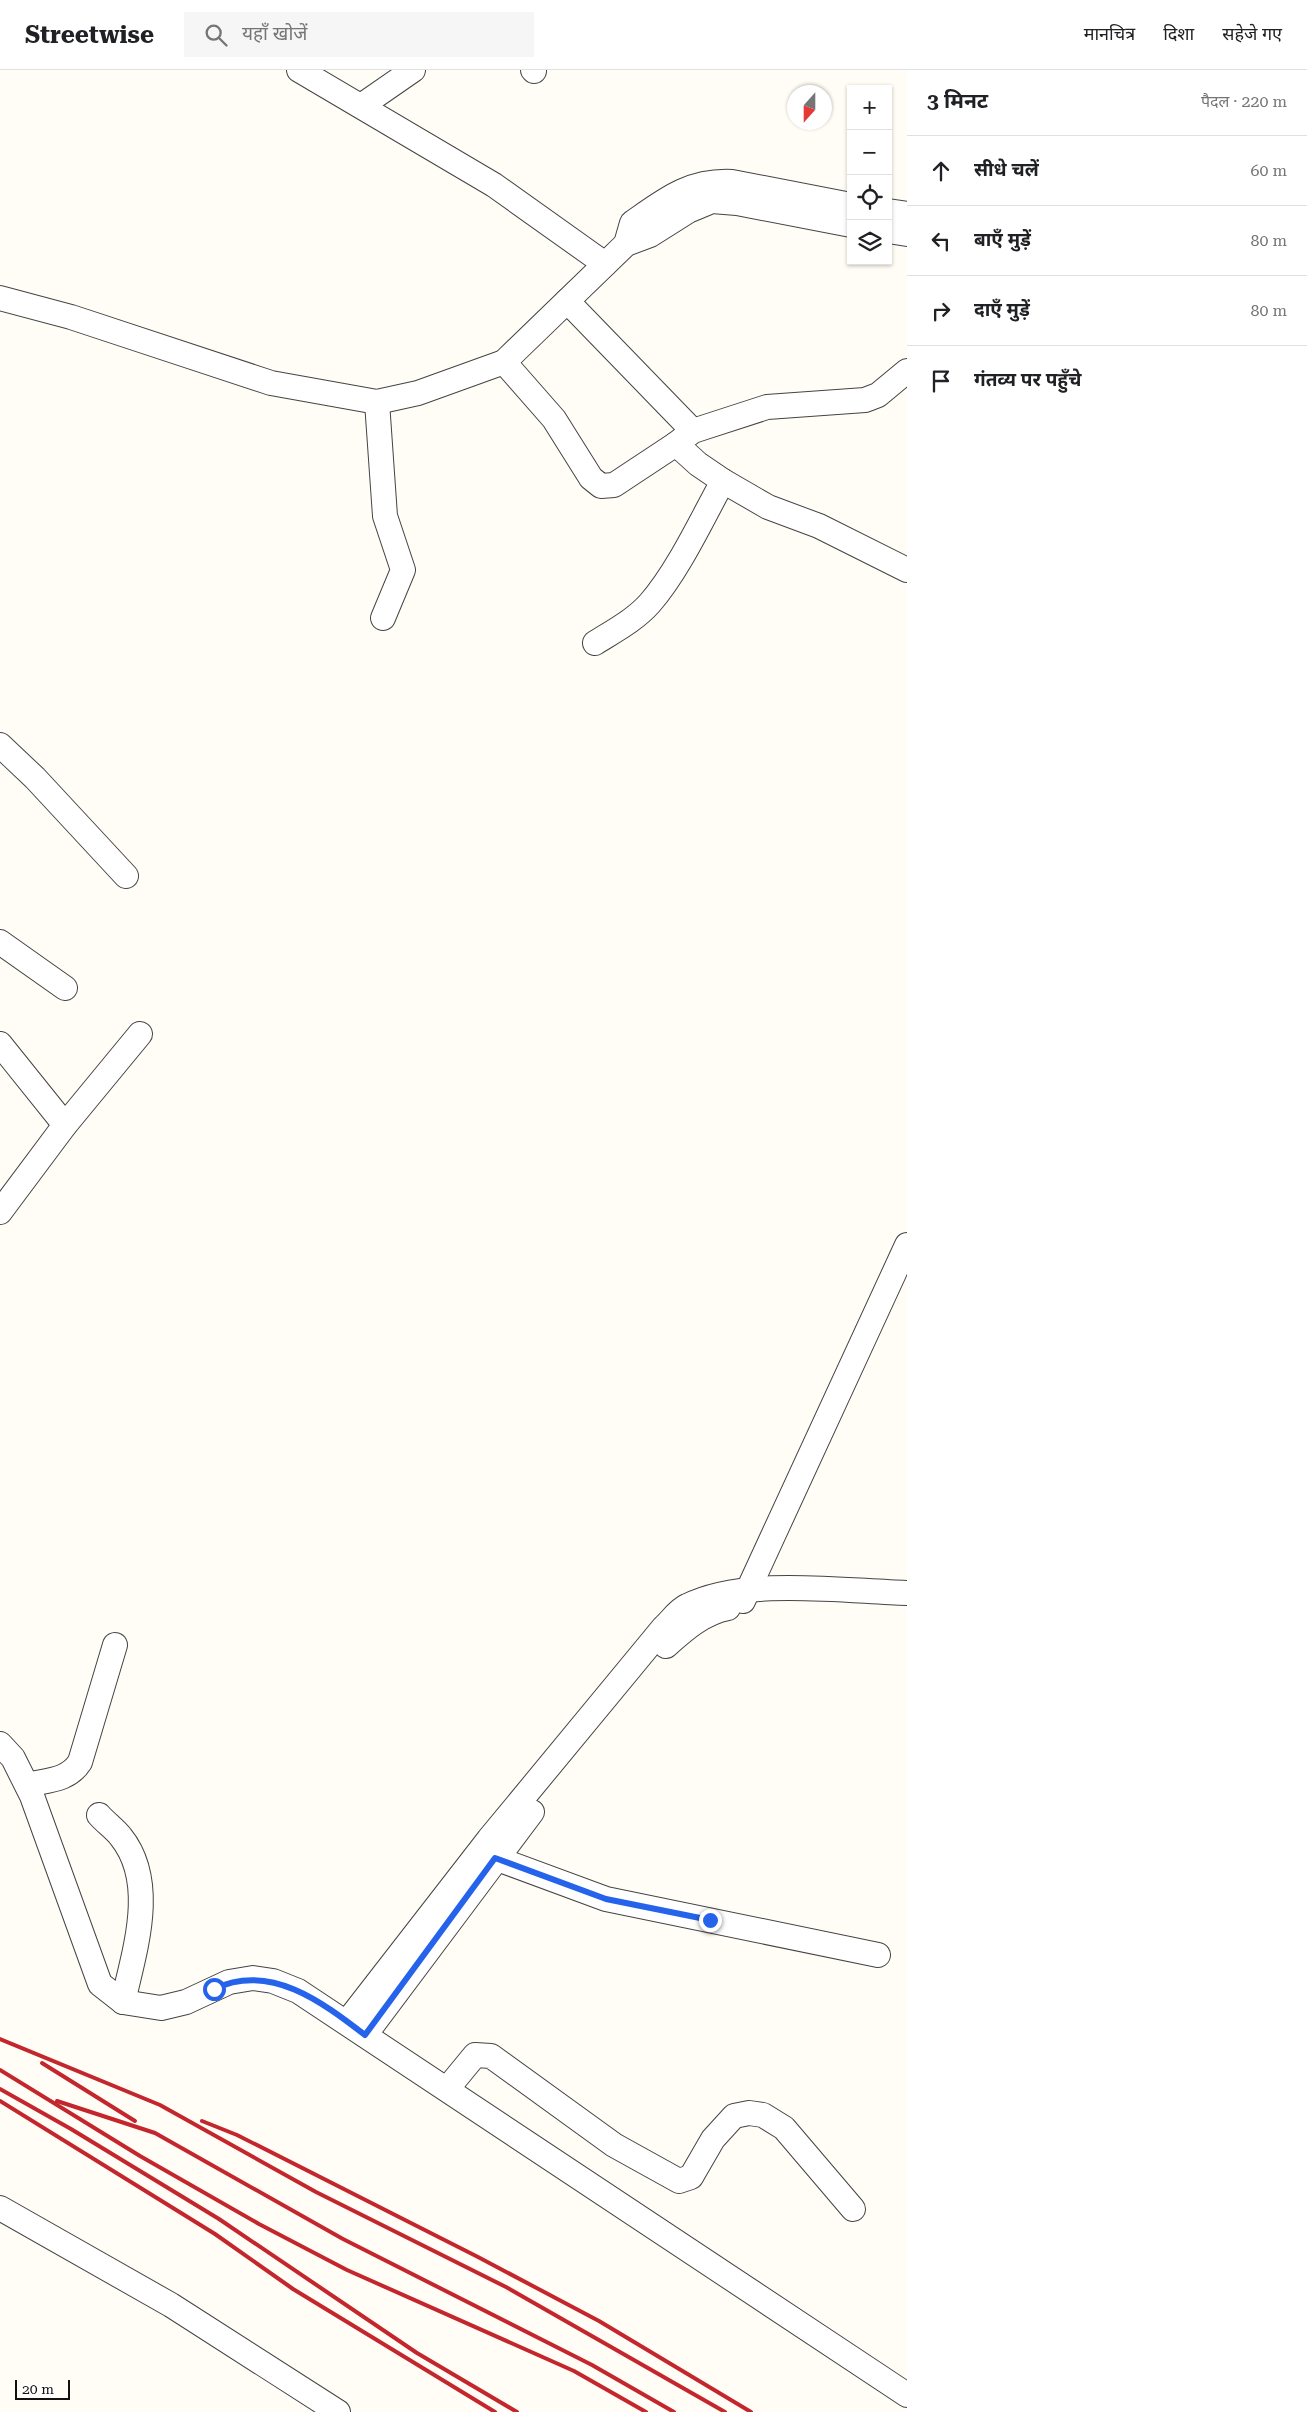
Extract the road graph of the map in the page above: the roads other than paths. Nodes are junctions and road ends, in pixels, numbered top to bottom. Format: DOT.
graph roads {
  1 [pos="298,70"];
  2 [pos="413,70"];
  3 [pos="361,106"];
  4 [pos="847,204"];
  5 [pos="892,212"];
  6 [pos="907,214"];
  7 [pos="847,224"];
  8 [pos="892,232"];
  9 [pos="907,234"];
  10 [pos="626,244"];
  11 [pos="605,264"];
  12 [pos="0,298"];
  13 [pos="567,301"];
  14 [pos="504,362"];
  15 [pos="907,371"];
  16 [pos="377,402"];
  17 [pos="684,437"];
  18 [pos="722,482"];
  19 [pos="907,570"];
  20 [pos="382,618"];
  21 [pos="595,643"];
  22 [pos="0,745"];
  23 [pos="126,876"];
  24 [pos="0,942"];
  25 [pos="65,988"];
  26 [pos="140,1034"];
  27 [pos="0,1044"];
  28 [pos="65,1125"];
  29 [pos="0,1212"];
  30 [pos="907,1244"];
  31 [pos="907,1593"];
  32 [pos="745,1597"];
  33 [pos="907,1608"];
  34 [pos="115,1645"];
  35 [pos="0,1744"];
  36 [pos="27,1785"];
  37 [pos="99,1815"];
  38 [pos="495,1858"];
  39 [pos="878,1955"];
  40 [pos="122,2002"];
  41 [pos="356,2028"];
  42 [pos="447,2090"];
  43 [pos="0,2208"];
  44 [pos="853,2209"];
  45 [pos="907,2395"];
  46 [pos="338,2412"];
  1 -- 3 [label="street"];
  2 -- 3 [label="street"];
  3 -- 11 [label="street"];
  4 -- 10 [label="street"];
  5 -- 6 [label="street"];
  7 -- 10 [label="street"];
  8 -- 9 [label="street"];
  10 -- 11 [label="street"];
  11 -- 13 [label="street"];
  12 -- 16 [label="street"];
  13 -- 14 [label="street"];
  13 -- 17 [label="street"];
  14 -- 16 [label="street"];
  14 -- 17 [label="street"];
  15 -- 17 [label="street"];
  16 -- 20 [label="street"];
  17 -- 18 [label="street"];
  18 -- 19 [label="street"];
  18 -- 21 [label="street"];
  22 -- 23 [label="street"];
  24 -- 25 [label="street"];
  26 -- 28 [label="street"];
  27 -- 28 [label="street"];
  28 -- 29 [label="street"];
  30 -- 32 [label="street"];
  31 -- 32 [label="street"];
  32 -- 33 [label="street"];
  32 -- 38 [label="street"];
  32 -- 41 [label="street"];
  34 -- 36 [label="street"];
  35 -- 36 [label="street"];
  36 -- 40 [label="street"];
  37 -- 40 [label="street"];
  38 -- 39 [label="street"];
  38 -- 41 [label="street"];
  40 -- 41 [label="street"];
  41 -- 42 [label="street"];
  42 -- 44 [label="street"];
  42 -- 45 [label="street"];
  43 -- 46 [label="street"];
}
